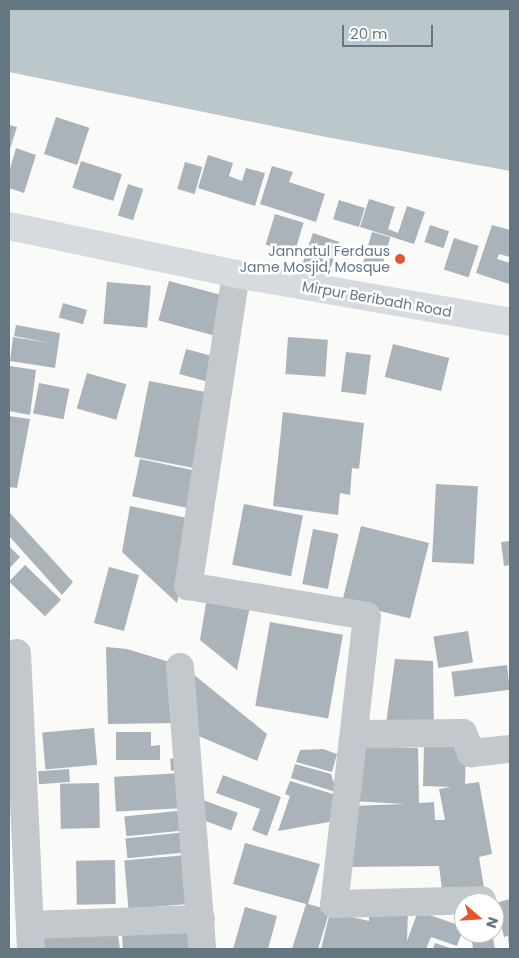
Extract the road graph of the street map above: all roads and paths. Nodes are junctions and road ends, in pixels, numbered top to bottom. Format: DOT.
graph roads {
  1 [pos="9,226"];
  2 [pos="236,274"];
  3 [pos="510,322"];
  4 [pos="16,652"];
  5 [pos="180,667"];
  6 [pos="356,734"];
  7 [pos="510,749"];
  8 [pos="454,901"];
  9 [pos="201,919"];
  10 [pos="25,942"];
  11 [pos="202,949"];
  1 -- 2 [label="highway, Mirpur Beribadh Road"];
  2 -- 3 [label="highway, Mirpur Beribadh Road"];
  2 -- 6 [label="street"];
  4 -- 10 [label="street"];
  5 -- 9 [label="street"];
  6 -- 7 [label="street"];
  6 -- 8 [label="street"];
  9 -- 10 [label="street"];
  9 -- 11 [label="street"];
}
